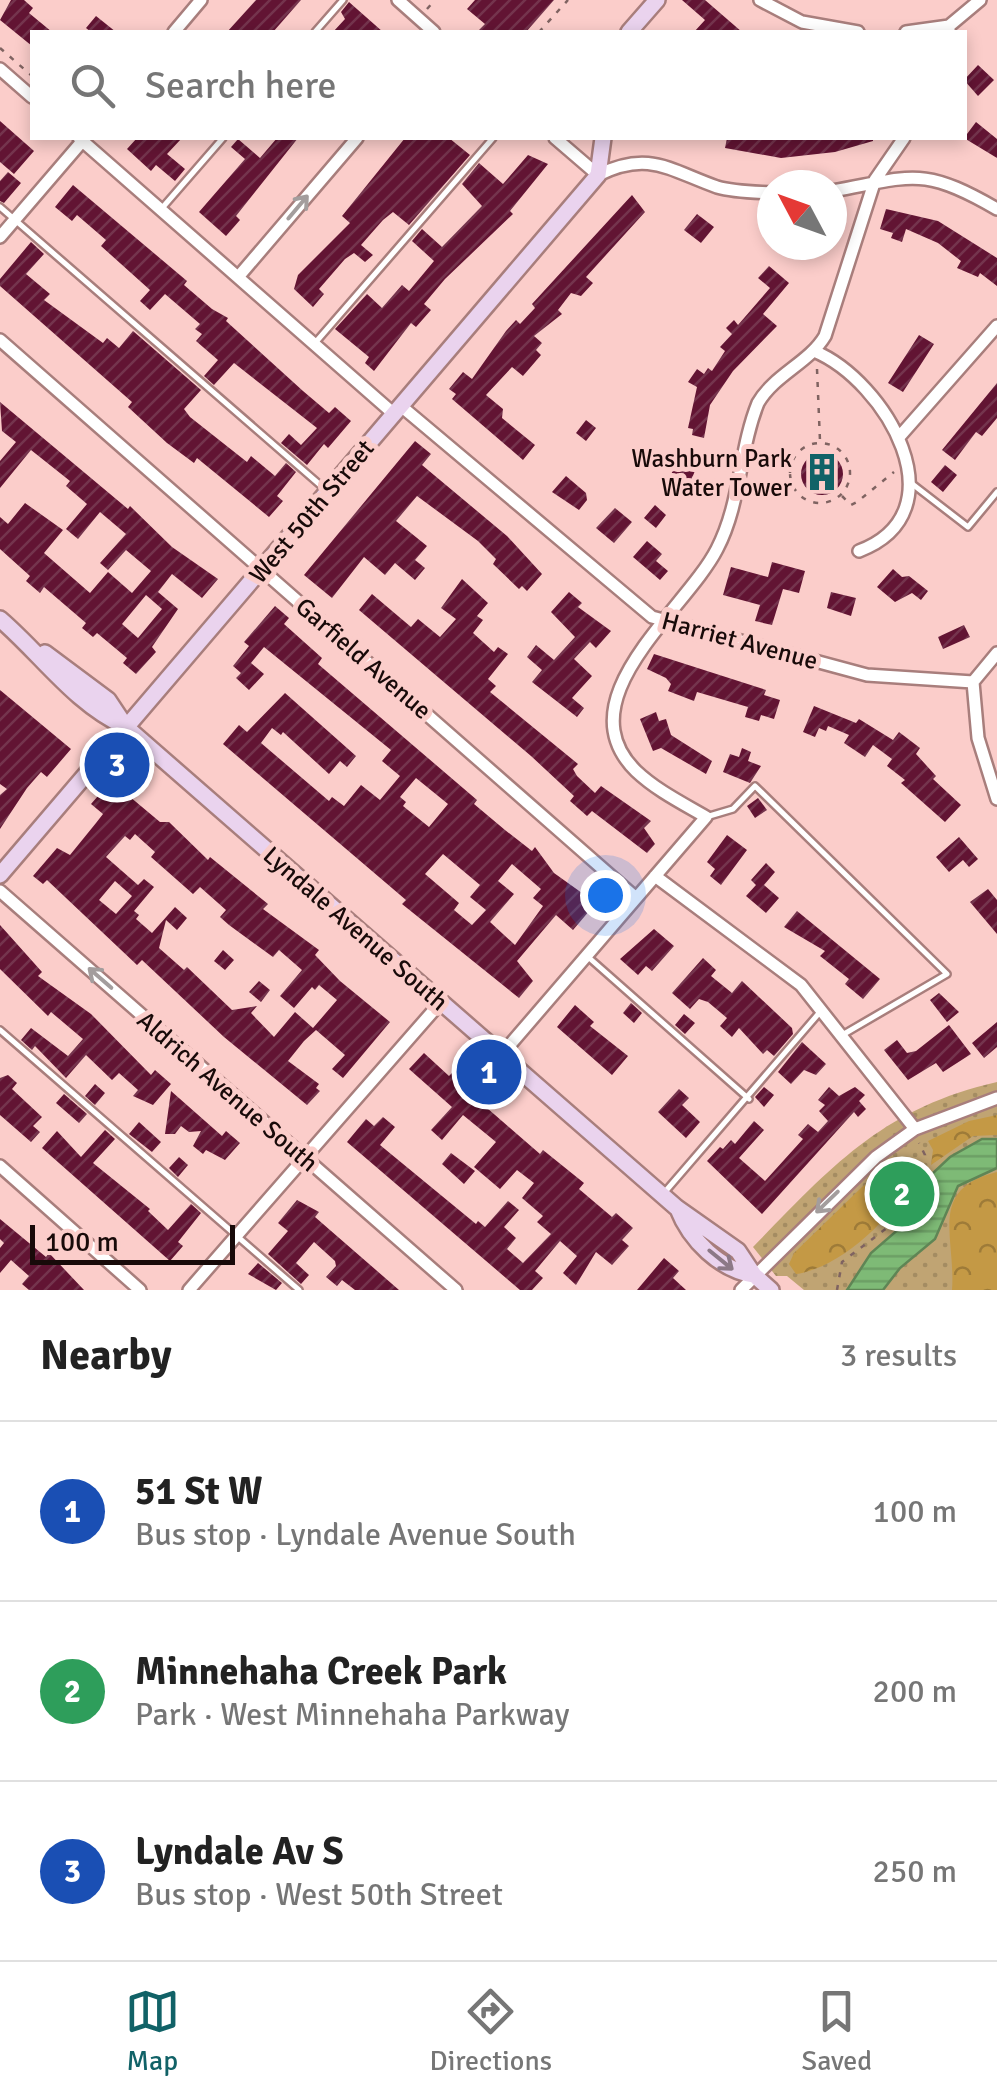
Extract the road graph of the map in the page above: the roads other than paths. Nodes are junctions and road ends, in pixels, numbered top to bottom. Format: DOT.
graph roads {
  1 [pos="201,0"];
  2 [pos="343,0"];
  3 [pos="398,0"];
  4 [pos="657,0"];
  5 [pos="760,0"];
  6 [pos="980,0"];
  7 [pos="638,29"];
  8 [pos="949,29"];
  9 [pos="176,30"];
  10 [pos="317,30"];
  11 [pos="432,30"];
  12 [pos="847,30"];
  13 [pos="0,69"];
  14 [pos="30,95"];
  15 [pos="80,140"];
  16 [pos="84,140"];
  17 [pos="221,140"];
  18 [pos="355,140"];
  19 [pos="491,140"];
  20 [pos="557,140"];
  21 [pos="603,140"];
  22 [pos="903,140"];
  23 [pos="598,175"];
  24 [pos="874,180"];
  25 [pos="847,187"];
  26 [pos="757,192"];
  27 [pos="0,207"];
  28 [pos="162,208"];
  29 [pos="997,208"];
  30 [pos="15,220"];
  31 [pos="0,237"];
  32 [pos="239,276"];
  33 [pos="997,326"];
  34 [pos="0,340"];
  35 [pos="315,344"];
  36 [pos="814,351"];
  37 [pos="398,410"];
  38 [pos="900,436"];
  39 [pos="907,481"];
  40 [pos="328,492"];
  41 [pos="997,492"];
  42 [pos="859,551"];
  43 [pos="262,569"];
  44 [pos="0,619"];
  45 [pos="664,622"];
  46 [pos="997,653"];
  47 [pos="973,682"];
  48 [pos="126,727"];
  49 [pos="997,799"];
  50 [pos="706,817"];
  51 [pos="0,875"];
  52 [pos="655,876"];
  53 [pos="0,891"];
  54 [pos="636,898"];
  55 [pos="587,956"];
  56 [pos="441,1002"];
  57 [pos="822,1010"];
  58 [pos="0,1030"];
  59 [pos="842,1036"];
  60 [pos="502,1054"];
  61 [pos="997,1098"];
  62 [pos="749,1099"];
  63 [pos="916,1133"];
  64 [pos="304,1158"];
  65 [pos="0,1166"];
  66 [pos="662,1195"];
  67 [pos="237,1235"];
  68 [pos="754,1274"];
  69 [pos="140,1290"];
  70 [pos="189,1290"];
  71 [pos="300,1290"];
  72 [pos="456,1290"];
  73 [pos="741,1290"];
  74 [pos="771,1290"];
  1 -- 9 [label="street"];
  2 -- 10 [label="lane"];
  3 -- 11 [label="street"];
  4 -- 7 [label="main road"];
  5 -- 12 [label="street"];
  6 -- 8 [label="street"];
  13 -- 14 [label="street"];
  15 -- 30 [label="street"];
  16 -- 28 [label="street, Harriet Avenue"];
  17 -- 28 [label="lane"];
  32 -- 18 [label="street, one-way"];
  19 -- 35 [label="lane"];
  20 -- 23 [label="street"];
  21 -- 23 [label="main road"];
  22 -- 24 [label="street"];
  23 -- 26 [label="street"];
  23 -- 37 [label="main road, West 50th Street"];
  24 -- 25 [label="street"];
  24 -- 29 [label="street"];
  24 -- 36 [label="street"];
  27 -- 30 [label="lane"];
  28 -- 32 [label="street, Harriet Avenue"];
  30 -- 31 [label="street"];
  30 -- 40 [label="lane"];
  32 -- 35 [label="street, Harriet Avenue"];
  33 -- 38 [label="street"];
  34 -- 43 [label="street, Garfield Avenue"];
  35 -- 37 [label="street, Harriet Avenue"];
  36 -- 38 [label="street"];
  36 -- 45 [label="street"];
  37 -- 40 [label="main road, West 50th Street"];
  37 -- 45 [label="street, Harriet Avenue"];
  38 -- 39 [label="street"];
  39 -- 41 [label="lane"];
  39 -- 42 [label="street"];
  40 -- 43 [label="main road, West 50th Street"];
  43 -- 48 [label="main road, West 50th Street"];
  43 -- 54 [label="street, Garfield Avenue"];
  44 -- 48 [label="main road, Lyndale Avenue South"];
  45 -- 47 [label="street, Harriet Avenue"];
  45 -- 50 [label="street"];
  46 -- 47 [label="street"];
  47 -- 49 [label="street"];
  48 -- 51 [label="main road, West 50th Street"];
  48 -- 56 [label="main road, Lyndale Avenue South"];
  50 -- 52 [label="street"];
  50 -- 59 [label="lane"];
  52 -- 54 [label="street"];
  52 -- 57 [label="street"];
  64 -- 53 [label="street, Aldrich Avenue South, one-way"];
  54 -- 55 [label="street"];
  55 -- 60 [label="street"];
  55 -- 62 [label="lane"];
  56 -- 60 [label="main road, Lyndale Avenue South"];
  56 -- 64 [label="street"];
  57 -- 59 [label="street"];
  57 -- 62 [label="lane"];
  58 -- 67 [label="lane"];
  59 -- 63 [label="street"];
  60 -- 66 [label="main road, Lyndale Avenue South"];
  61 -- 63 [label="street"];
  62 -- 66 [label="lane"];
  63 -- 68 [label="street, one-way"];
  64 -- 67 [label="street"];
  64 -- 72 [label="street, Aldrich Avenue South"];
  65 -- 69 [label="street"];
  66 -- 68 [label="main road, Lyndale Avenue South"];
  67 -- 70 [label="street"];
  67 -- 71 [label="lane"];
  68 -- 73 [label="street"];
  68 -- 74 [label="main road, Lyndale Avenue South"];
}
